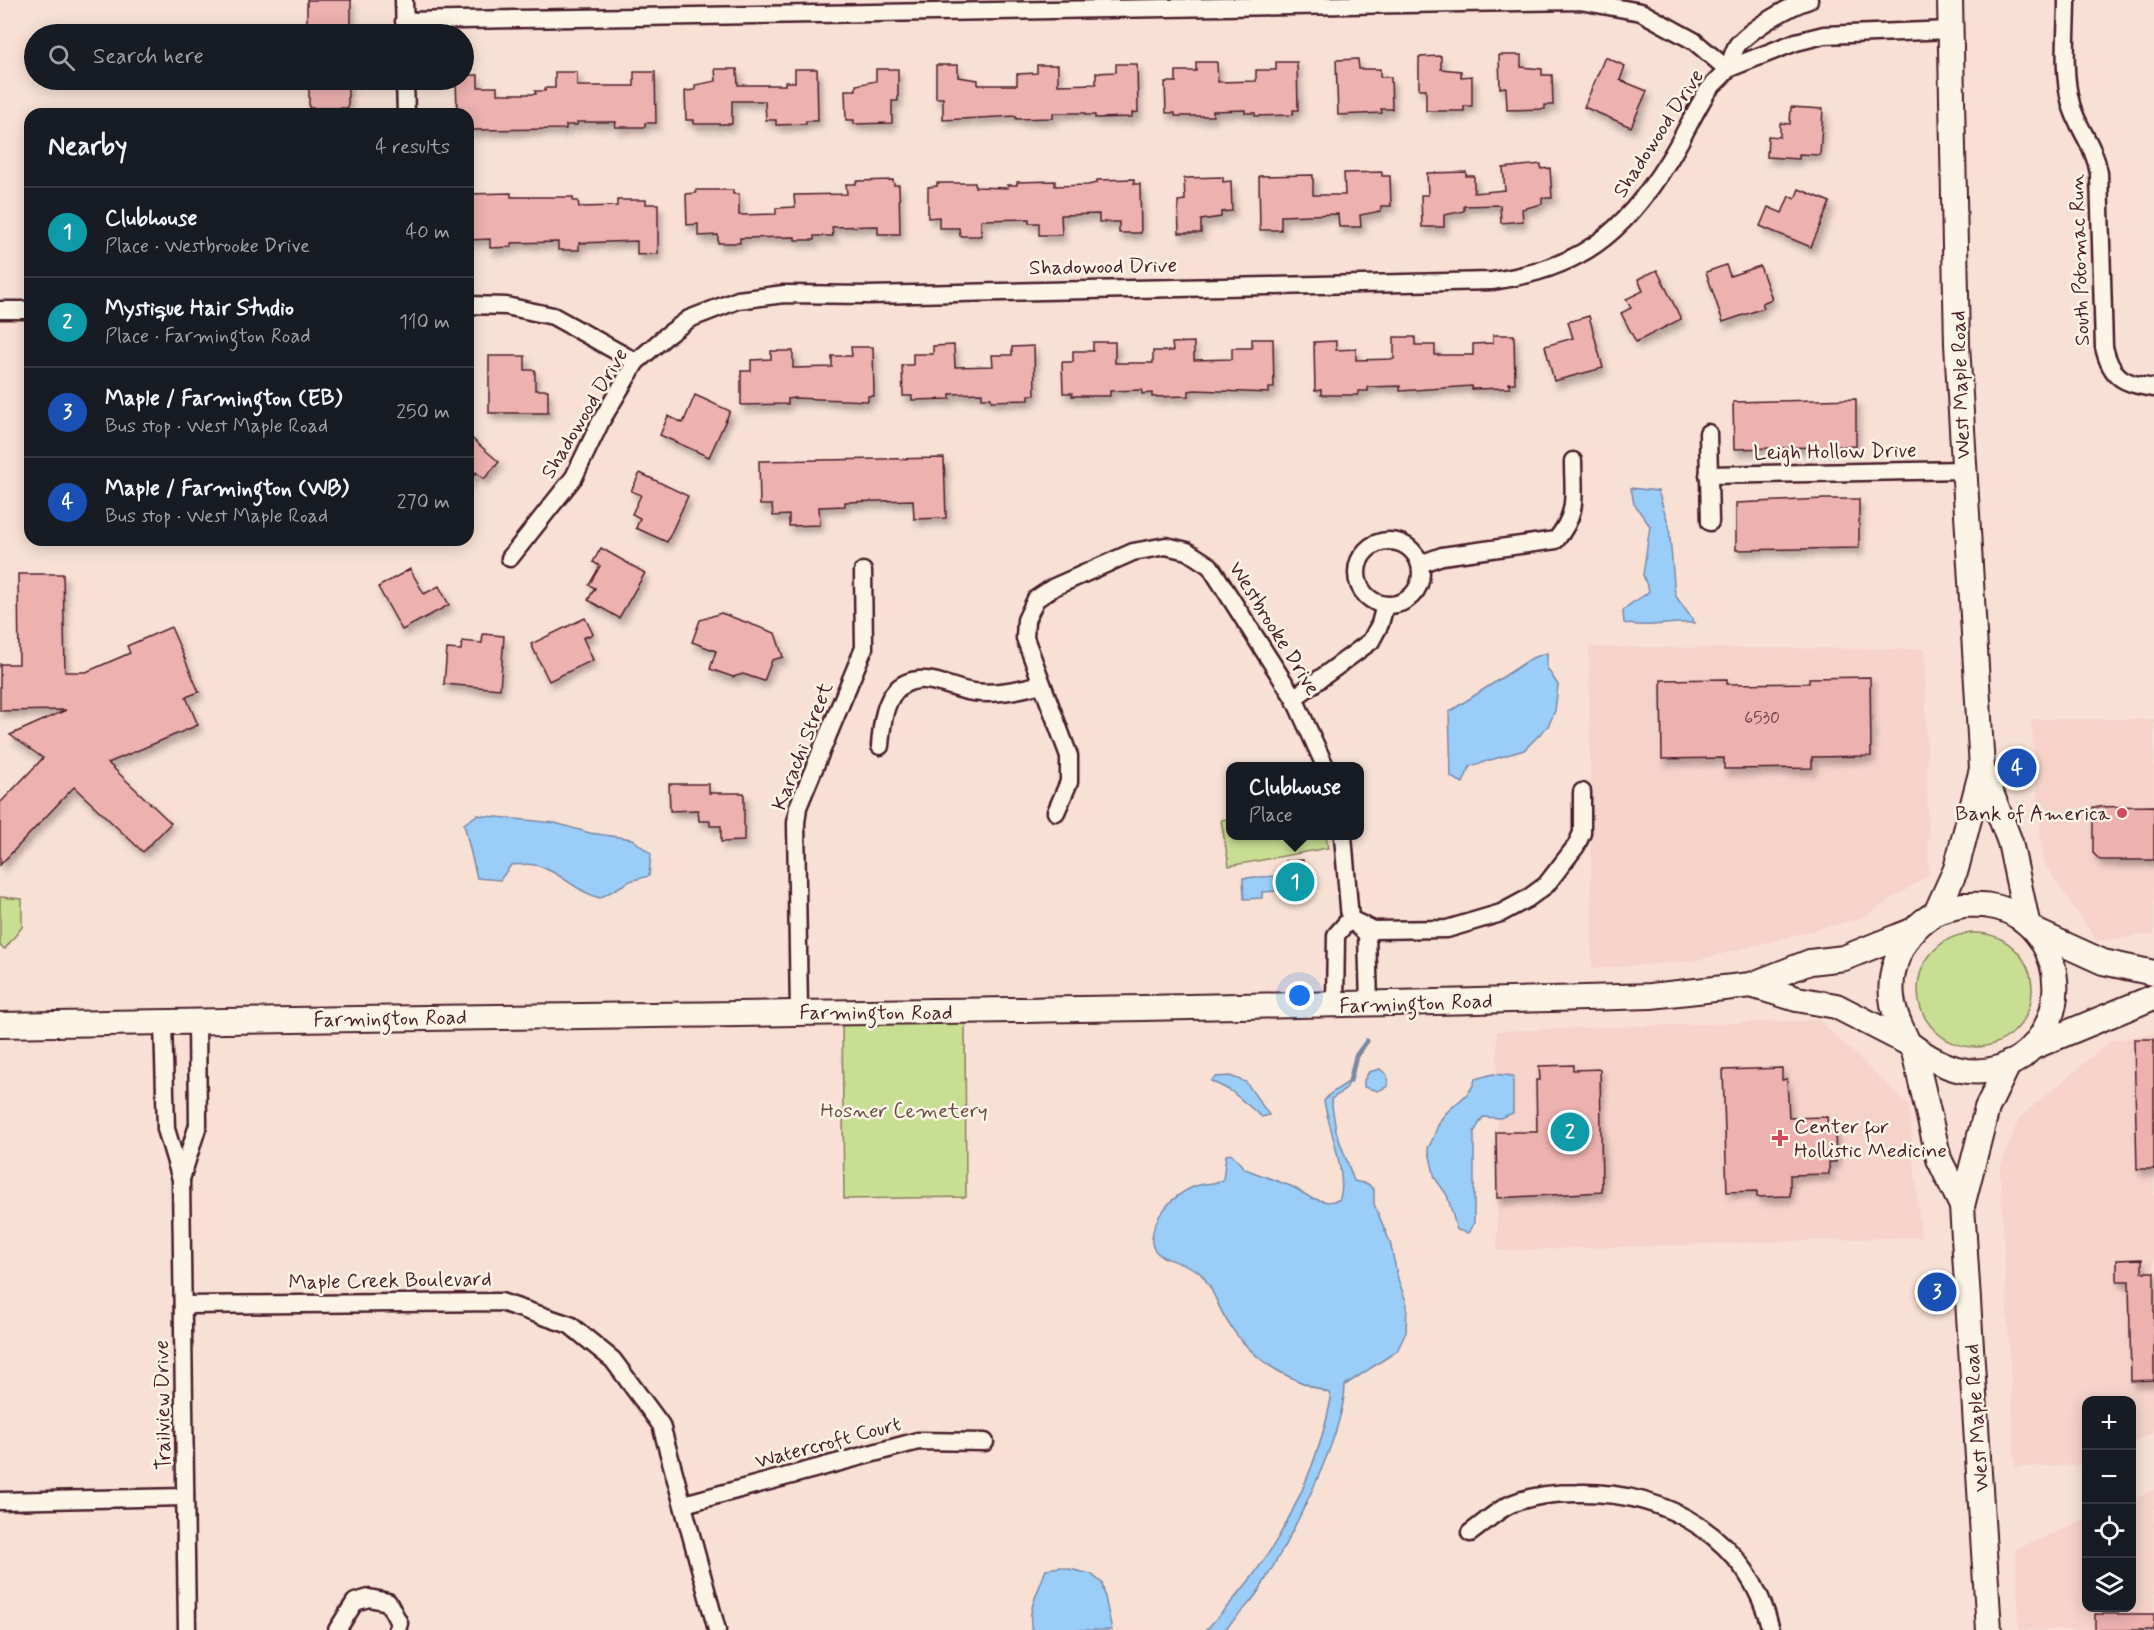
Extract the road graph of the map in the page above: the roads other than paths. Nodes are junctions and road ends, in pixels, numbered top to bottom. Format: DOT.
graph roads {
  1 [pos="404,0"];
  2 [pos="1809,0"];
  3 [pos="1950,0"];
  4 [pos="2067,0"];
  5 [pos="1262,3"];
  6 [pos="405,24"];
  7 [pos="474,26"];
  8 [pos="1951,30"];
  9 [pos="1727,69"];
  10 [pos="405,90"];
  11 [pos="406,108"];
  12 [pos="474,305"];
  13 [pos="0,310"];
  14 [pos="24,310"];
  15 [pos="636,362"];
  16 [pos="2154,388"];
  17 [pos="1708,433"];
  18 [pos="1573,461"];
  19 [pos="1963,470"];
  20 [pos="1708,476"];
  21 [pos="1710,522"];
  22 [pos="510,558"];
  23 [pos="1420,564"];
  24 [pos="863,571"];
  25 [pos="1384,605"];
  26 [pos="1041,684"];
  27 [pos="1294,698"];
  28 [pos="880,746"];
  29 [pos="1323,762"];
  30 [pos="1982,769"];
  31 [pos="1582,792"];
  32 [pos="1056,812"];
  33 [pos="1343,840"];
  34 [pos="1936,913"];
  35 [pos="1350,919"];
  36 [pos="2032,927"];
  37 [pos="1914,930"];
  38 [pos="2154,973"];
  39 [pos="1751,985"];
  40 [pos="2154,997"];
  41 [pos="1369,1004"];
  42 [pos="1335,1005"];
  43 [pos="799,1011"];
  44 [pos="196,1021"];
  45 [pos="163,1022"];
  46 [pos="0,1025"];
  47 [pos="1911,1045"];
  48 [pos="2031,1048"];
  49 [pos="2009,1063"];
  50 [pos="181,1179"];
  51 [pos="1962,1206"];
  52 [pos="183,1305"];
  53 [pos="985,1442"];
  54 [pos="185,1497"];
  55 [pos="0,1501"];
  56 [pos="684,1504"];
  57 [pos="1470,1533"];
  58 [pos="187,1630"];
  59 [pos="336,1630"];
  60 [pos="397,1630"];
  61 [pos="717,1630"];
  62 [pos="1771,1630"];
  63 [pos="1989,1630"];
  1 -- 6 [label="street"];
  2 -- 9 [label="street, Shadowood Drive"];
  3 -- 8 [label="street, West Maple Road"];
  4 -- 16 [label="street, South Potomac Run"];
  5 -- 7 [label="street"];
  5 -- 9 [label="street"];
  8 -- 9 [label="street, Shadowood Drive"];
  8 -- 19 [label="street, West Maple Road"];
  9 -- 15 [label="street, Shadowood Drive"];
  10 -- 11 [label="street"];
  12 -- 15 [label="street"];
  13 -- 14 [label="street"];
  15 -- 22 [label="street, Shadowood Drive"];
  17 -- 20 [label="street"];
  18 -- 23 [label="street"];
  19 -- 20 [label="street, Leigh Hollow Drive"];
  19 -- 30 [label="street, West Maple Road"];
  20 -- 21 [label="street"];
  23 -- 25 [label="street"];
  23 -- 25 [label="street"];
  24 -- 43 [label="street, Karachi Street"];
  25 -- 27 [label="street"];
  26 -- 27 [label="street, Westbrooke Drive"];
  26 -- 28 [label="street"];
  26 -- 32 [label="street, Westbrooke Drive"];
  27 -- 29 [label="street, Westbrooke Drive"];
  30 -- 34 [label="street, West Maple Road"];
  30 -- 36 [label="street, West Maple Road"];
  31 -- 35 [label="street"];
  33 -- 35 [label="street"];
  34 -- 36 [label="street"];
  34 -- 37 [label="street"];
  35 -- 41 [label="street"];
  35 -- 42 [label="street"];
  36 -- 38 [label="street"];
  36 -- 48 [label="street"];
  37 -- 39 [label="street, Farmington Road"];
  37 -- 47 [label="street"];
  39 -- 41 [label="street, Farmington Road"];
  39 -- 47 [label="street, Farmington Road"];
  40 -- 48 [label="street"];
  41 -- 42 [label="street, Farmington Road"];
  42 -- 43 [label="street, Farmington Road"];
  43 -- 44 [label="street, Farmington Road"];
  44 -- 45 [label="street, Farmington Road"];
  44 -- 50 [label="street, Trailview Drive"];
  45 -- 46 [label="street, Farmington Road"];
  45 -- 50 [label="street, Trailview Drive"];
  47 -- 49 [label="street"];
  47 -- 51 [label="street, West Maple Road"];
  48 -- 49 [label="street"];
  49 -- 51 [label="street, West Maple Road"];
  50 -- 52 [label="street, Trailview Drive"];
  51 -- 63 [label="street, West Maple Road"];
  52 -- 54 [label="street, Trailview Drive"];
  52 -- 56 [label="street, Maple Creek Boulevard"];
  53 -- 56 [label="street, Watercroft Court"];
  54 -- 55 [label="street"];
  54 -- 58 [label="street, Trailview Drive"];
  56 -- 61 [label="street, Maple Creek Boulevard"];
  57 -- 62 [label="street"];
  59 -- 60 [label="street"];
}
